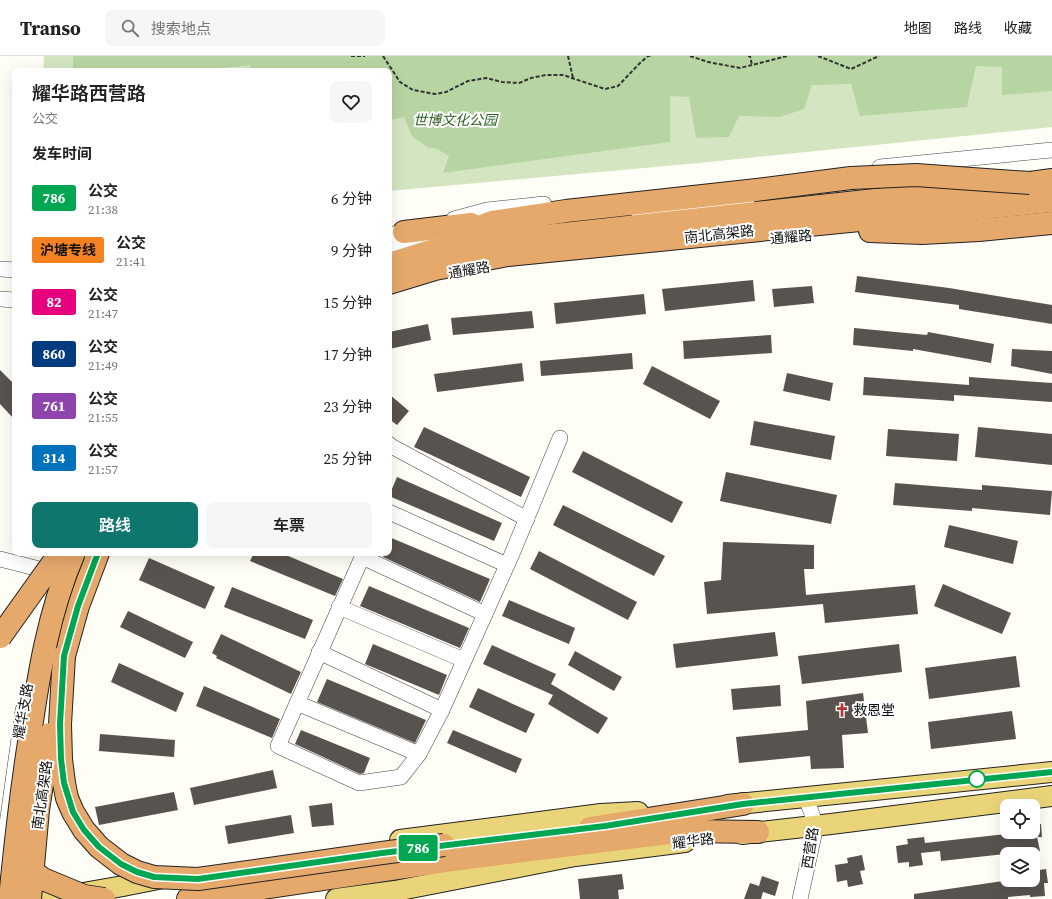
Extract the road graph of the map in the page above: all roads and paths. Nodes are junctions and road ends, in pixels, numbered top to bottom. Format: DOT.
graph roads {
  1 [pos="351,56"];
  2 [pos="365,56"];
  3 [pos="383,56"];
  4 [pos="568,56"];
  5 [pos="651,56"];
  6 [pos="690,56"];
  7 [pos="748,56"];
  8 [pos="787,56"];
  9 [pos="818,56"];
  10 [pos="879,56"];
  11 [pos="752,65"];
  12 [pos="391,68"];
  13 [pos="392,70"];
  14 [pos="573,78"];
  15 [pos="1052,150"];
  16 [pos="1052,172"];
  17 [pos="1052,180"];
  18 [pos="1030,183"];
  19 [pos="1052,201"];
  20 [pos="1052,212"];
  21 [pos="492,222"];
  22 [pos="1052,222"];
  23 [pos="860,230"];
  24 [pos="396,234"];
  25 [pos="454,236"];
  26 [pos="392,247"];
  27 [pos="392,263"];
  28 [pos="0,269"];
  29 [pos="12,270"];
  30 [pos="392,282"];
  31 [pos="392,290"];
  32 [pos="0,299"];
  33 [pos="12,300"];
  34 [pos="560,438"];
  35 [pos="392,447"];
  36 [pos="392,513"];
  37 [pos="527,519"];
  38 [pos="73,556"];
  39 [pos="97,556"];
  40 [pos="105,556"];
  41 [pos="362,556"];
  42 [pos="364,556"];
  43 [pos="0,559"];
  44 [pos="58,563"];
  45 [pos="507,565"];
  46 [pos="339,608"];
  47 [pos="485,614"];
  48 [pos="0,637"];
  49 [pos="319,652"];
  50 [pos="64,656"];
  51 [pos="464,660"];
  52 [pos="297,703"];
  53 [pos="442,710"];
  54 [pos="419,754"];
  55 [pos="1052,772"];
  56 [pos="1052,796"];
  57 [pos="806,797"];
  58 [pos="743,804"];
  59 [pos="816,826"];
  60 [pos="758,832"];
  61 [pos="0,845"];
  62 [pos="448,852"];
  63 [pos="0,874"];
  64 [pos="10,899"];
  65 [pos="30,899"];
  66 [pos="37,899"];
  67 [pos="49,899"];
  68 [pos="104,899"];
  69 [pos="188,899"];
  70 [pos="336,899"];
  71 [pos="800,899"];
  1 -- 2 [label="path"];
  3 -- 12 [label="path"];
  4 -- 14 [label="path"];
  5 -- 14 [label="path"];
  6 -- 11 [label="path"];
  7 -- 11 [label="path"];
  8 -- 11 [label="path"];
  9 -- 10 [label="path"];
  13 -- 14 [label="path"];
  15 -- 24 [label="street"];
  16 -- 25 [label="street"];
  17 -- 18 [label="highway, 南北高架路"];
  18 -- 21 [label="highway, bridge"];
  18 -- 27 [label="highway, 南北高架路, bridge"];
  19 -- 30 [label="highway, 南北高架路"];
  20 -- 23 [label="street, 通耀路"];
  21 -- 24 [label="highway"];
  21 -- 25 [label="highway"];
  22 -- 23 [label="highway"];
  23 -- 31 [label="street, 通耀路"];
  25 -- 26 [label="street"];
  28 -- 29 [label="street"];
  32 -- 33 [label="street"];
  34 -- 37 [label="street"];
  35 -- 37 [label="street"];
  36 -- 45 [label="street"];
  37 -- 45 [label="street"];
  38 -- 64 [label="highway, 南北高架路, bridge"];
  39 -- 50 [label="highway, 南北高架路"];
  40 -- 66 [label="street"];
  41 -- 46 [label="street"];
  42 -- 47 [label="street"];
  43 -- 44 [label="street"];
  44 -- 48 [label="highway, bridge"];
  44 -- 63 [label="street, 耀华支路"];
  45 -- 47 [label="street"];
  46 -- 49 [label="street"];
  46 -- 51 [label="street"];
  47 -- 51 [label="street"];
  49 -- 52 [label="street"];
  49 -- 53 [label="street"];
  50 -- 62 [label="highway, bridge"];
  50 -- 65 [label="highway, 南北高架路, bridge"];
  51 -- 53 [label="street"];
  52 -- 54 [label="street"];
  52 -- 54 [label="street"];
  53 -- 54 [label="street"];
  55 -- 57 [label="main road"];
  56 -- 59 [label="main road, 耀华路"];
  57 -- 58 [label="main road"];
  57 -- 59 [label="street, 西营路"];
  58 -- 62 [label="highway"];
  58 -- 67 [label="main road"];
  59 -- 60 [label="main road, 耀华路"];
  59 -- 71 [label="street, 西营路"];
  60 -- 62 [label="highway"];
  60 -- 70 [label="main road, 耀华路"];
  61 -- 68 [label="highway, bridge"];
  62 -- 69 [label="highway"];
}
